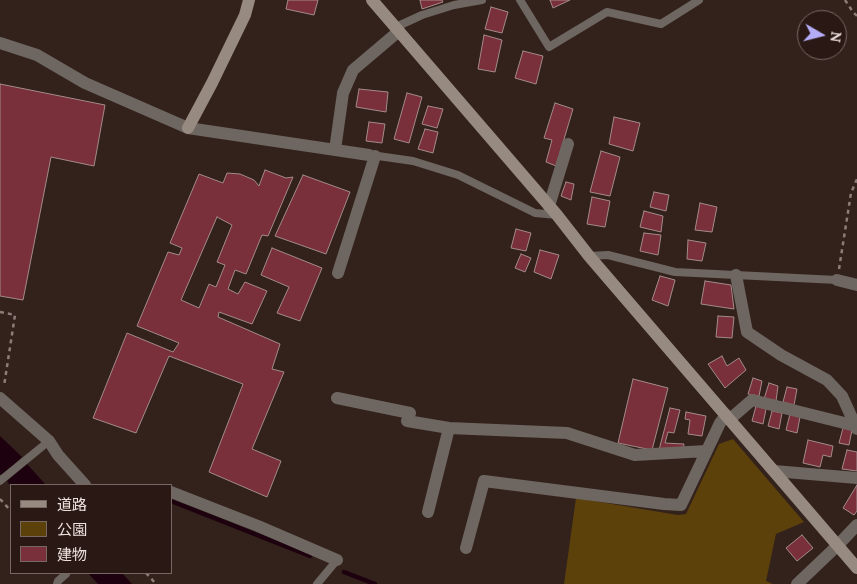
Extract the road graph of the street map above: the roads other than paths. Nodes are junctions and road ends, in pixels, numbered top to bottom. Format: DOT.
graph roads {
  1 [pos="250,0"];
  2 [pos="372,0"];
  3 [pos="482,0"];
  4 [pos="520,0"];
  5 [pos="698,0"];
  6 [pos="398,29"];
  7 [pos="0,43"];
  8 [pos="188,128"];
  9 [pos="568,144"];
  10 [pos="335,150"];
  11 [pos="372,155"];
  12 [pos="553,211"];
  13 [pos="589,256"];
  14 [pos="338,273"];
  15 [pos="736,275"];
  16 [pos="837,280"];
  17 [pos="857,285"];
  18 [pos="1,395"];
  19 [pos="337,398"];
  20 [pos="728,417"];
  21 [pos="449,428"];
  22 [pos="856,428"];
  23 [pos="49,441"];
  24 [pos="706,451"];
  25 [pos="774,471"];
  26 [pos="857,478"];
  27 [pos="0,481"];
  28 [pos="84,484"];
  29 [pos="172,492"];
  30 [pos="428,512"];
  31 [pos="857,525"];
  32 [pos="838,545"];
  33 [pos="466,548"];
  34 [pos="337,560"];
  35 [pos="857,568"];
  36 [pos="66,574"];
  37 [pos="57,584"];
  38 [pos="317,584"];
  39 [pos="797,584"];
  1 -- 8 [label="street"];
  2 -- 6 [label="street"];
  3 -- 6 [label="lane"];
  4 -- 5 [label="lane"];
  6 -- 10 [label="street"];
  6 -- 12 [label="street"];
  7 -- 8 [label="street"];
  8 -- 10 [label="street"];
  9 -- 12 [label="street"];
  10 -- 11 [label="street"];
  11 -- 12 [label="lane"];
  11 -- 14 [label="street"];
  12 -- 13 [label="street"];
  13 -- 15 [label="lane"];
  13 -- 20 [label="street"];
  15 -- 16 [label="lane"];
  15 -- 22 [label="street"];
  16 -- 17 [label="street"];
  18 -- 23 [label="street"];
  19 -- 21 [label="street"];
  20 -- 22 [label="street"];
  20 -- 24 [label="street"];
  20 -- 25 [label="street"];
  21 -- 24 [label="street"];
  21 -- 30 [label="street"];
  23 -- 27 [label="lane"];
  23 -- 28 [label="street"];
  24 -- 33 [label="street"];
  25 -- 26 [label="street"];
  25 -- 32 [label="street"];
  29 -- 34 [label="street"];
  31 -- 32 [label="street"];
  32 -- 35 [label="street"];
  32 -- 39 [label="street"];
  34 -- 38 [label="lane"];
  36 -- 37 [label="lane"];
}
